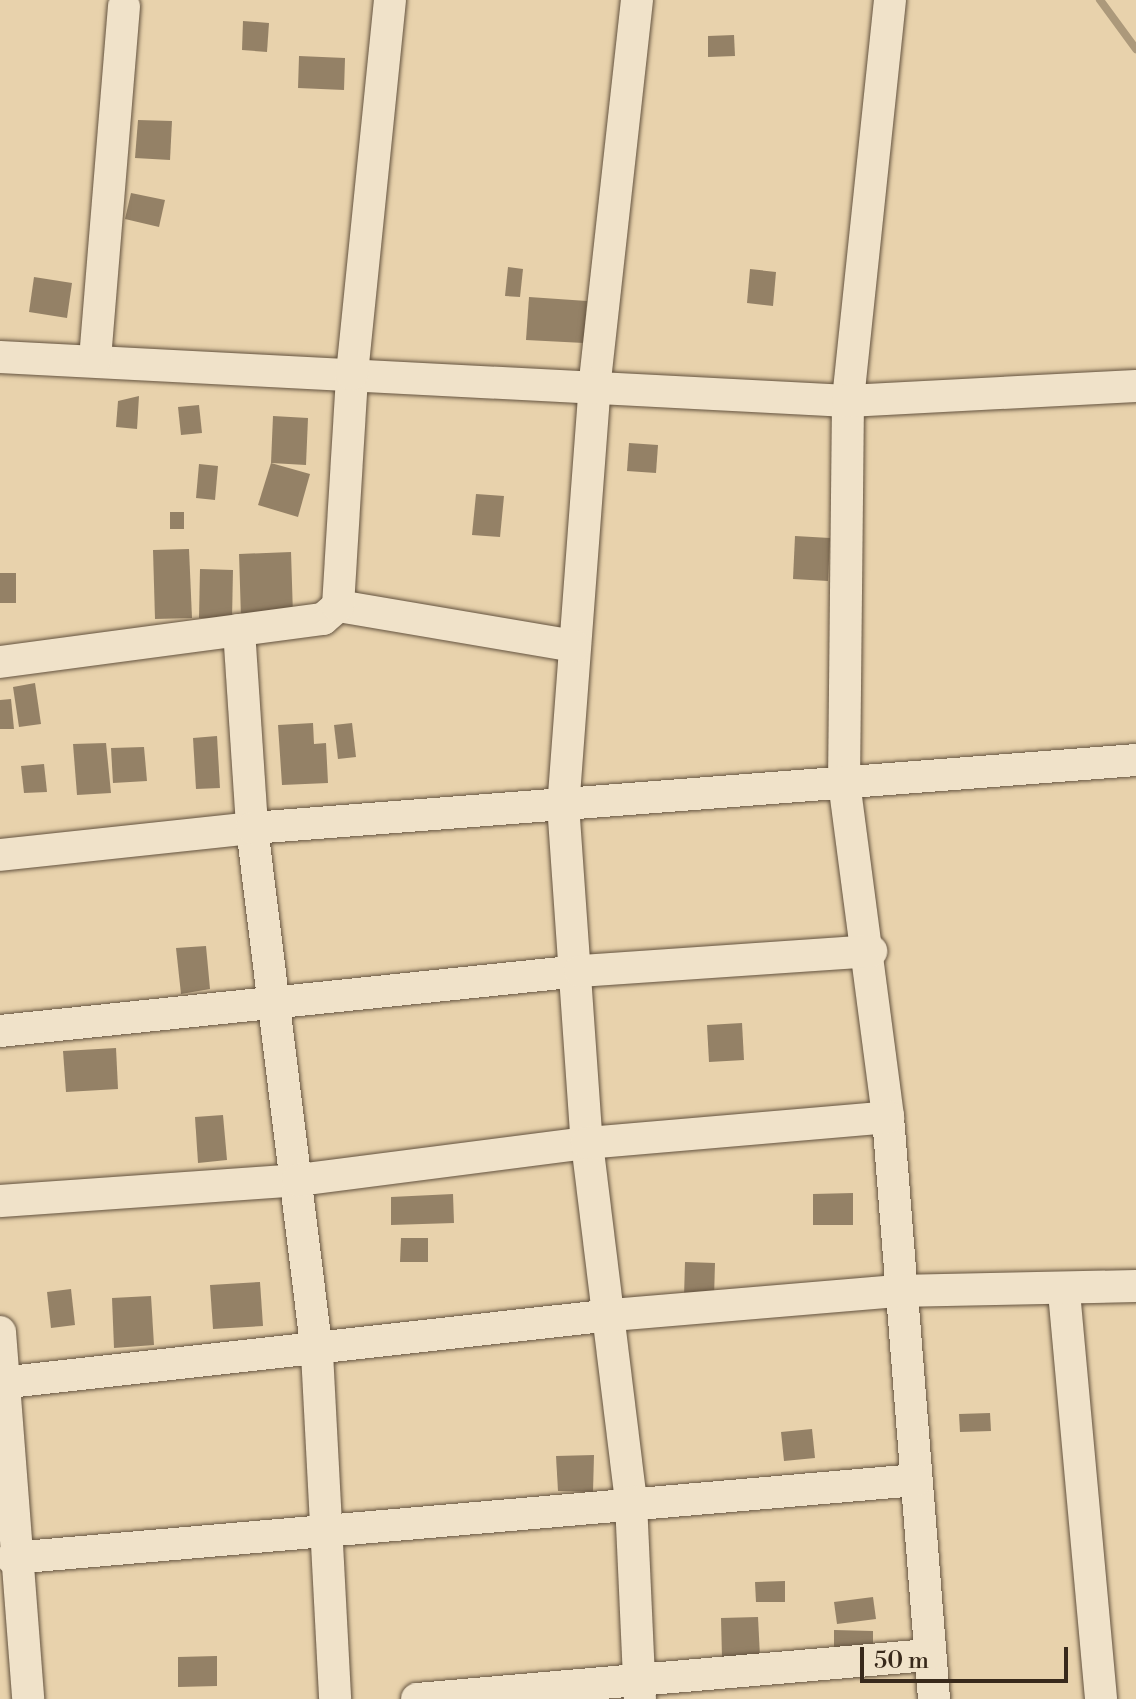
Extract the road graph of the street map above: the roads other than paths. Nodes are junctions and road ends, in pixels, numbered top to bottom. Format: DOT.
graph roads {
  1 [pos="390,0"];
  2 [pos="637,0"];
  3 [pos="890,0"];
  4 [pos="124,6"];
  5 [pos="0,357"];
  6 [pos="95,359"];
  7 [pos="352,374"];
  8 [pos="595,383"];
  9 [pos="1136,386"];
  10 [pos="848,401"];
  11 [pos="338,606"];
  12 [pos="239,630"];
  13 [pos="575,646"];
  14 [pos="0,662"];
  15 [pos="1136,760"];
  16 [pos="844,782"];
  17 [pos="563,804"];
  18 [pos="252,828"];
  19 [pos="0,855"];
  20 [pos="871,951"];
  21 [pos="580,971"];
  22 [pos="274,1000"];
  23 [pos="0,1031"];
  24 [pos="888,1117"];
  25 [pos="587,1143"];
  26 [pos="298,1180"];
  27 [pos="0,1201"];
  28 [pos="1136,1286"];
  29 [pos="897,1291"];
  30 [pos="1064,1292"];
  31 [pos="612,1315"];
  32 [pos="0,1332"];
  33 [pos="317,1353"];
  34 [pos="2,1383"];
  35 [pos="917,1480"];
  36 [pos="631,1502"];
  37 [pos="332,1531"];
  38 [pos="12,1558"];
  39 [pos="928,1655"];
  40 [pos="640,1689"];
  41 [pos="28,1699"];
  42 [pos="335,1699"];
  43 [pos="417,1699"];
  44 [pos="934,1699"];
  45 [pos="1101,1699"];
  1 -- 7 [label="street"];
  2 -- 8 [label="street"];
  3 -- 10 [label="street"];
  4 -- 6 [label="street"];
  5 -- 6 [label="street"];
  6 -- 7 [label="street"];
  7 -- 8 [label="street"];
  7 -- 11 [label="street"];
  8 -- 10 [label="street"];
  8 -- 13 [label="street"];
  9 -- 10 [label="street"];
  10 -- 16 [label="street"];
  11 -- 12 [label="street"];
  11 -- 13 [label="street"];
  12 -- 14 [label="street"];
  12 -- 18 [label="street"];
  13 -- 17 [label="street"];
  15 -- 16 [label="street"];
  16 -- 17 [label="street"];
  16 -- 20 [label="street"];
  17 -- 18 [label="street"];
  17 -- 21 [label="street"];
  18 -- 19 [label="street"];
  18 -- 22 [label="street"];
  20 -- 21 [label="street"];
  20 -- 24 [label="street"];
  21 -- 22 [label="street"];
  21 -- 25 [label="street"];
  22 -- 23 [label="street"];
  22 -- 26 [label="street"];
  24 -- 25 [label="street"];
  24 -- 29 [label="street"];
  25 -- 26 [label="street"];
  25 -- 31 [label="street"];
  26 -- 27 [label="street"];
  26 -- 33 [label="street"];
  28 -- 30 [label="street"];
  29 -- 30 [label="street"];
  29 -- 31 [label="street"];
  29 -- 35 [label="street"];
  30 -- 45 [label="street"];
  31 -- 33 [label="street"];
  31 -- 36 [label="street"];
  32 -- 34 [label="street"];
  33 -- 34 [label="street"];
  33 -- 37 [label="street"];
  34 -- 38 [label="street"];
  35 -- 36 [label="street"];
  35 -- 39 [label="street"];
  36 -- 37 [label="street"];
  36 -- 40 [label="street"];
  37 -- 38 [label="street"];
  37 -- 42 [label="street"];
  38 -- 41 [label="street"];
  39 -- 40 [label="street"];
  39 -- 44 [label="street"];
  40 -- 43 [label="street"];
}
